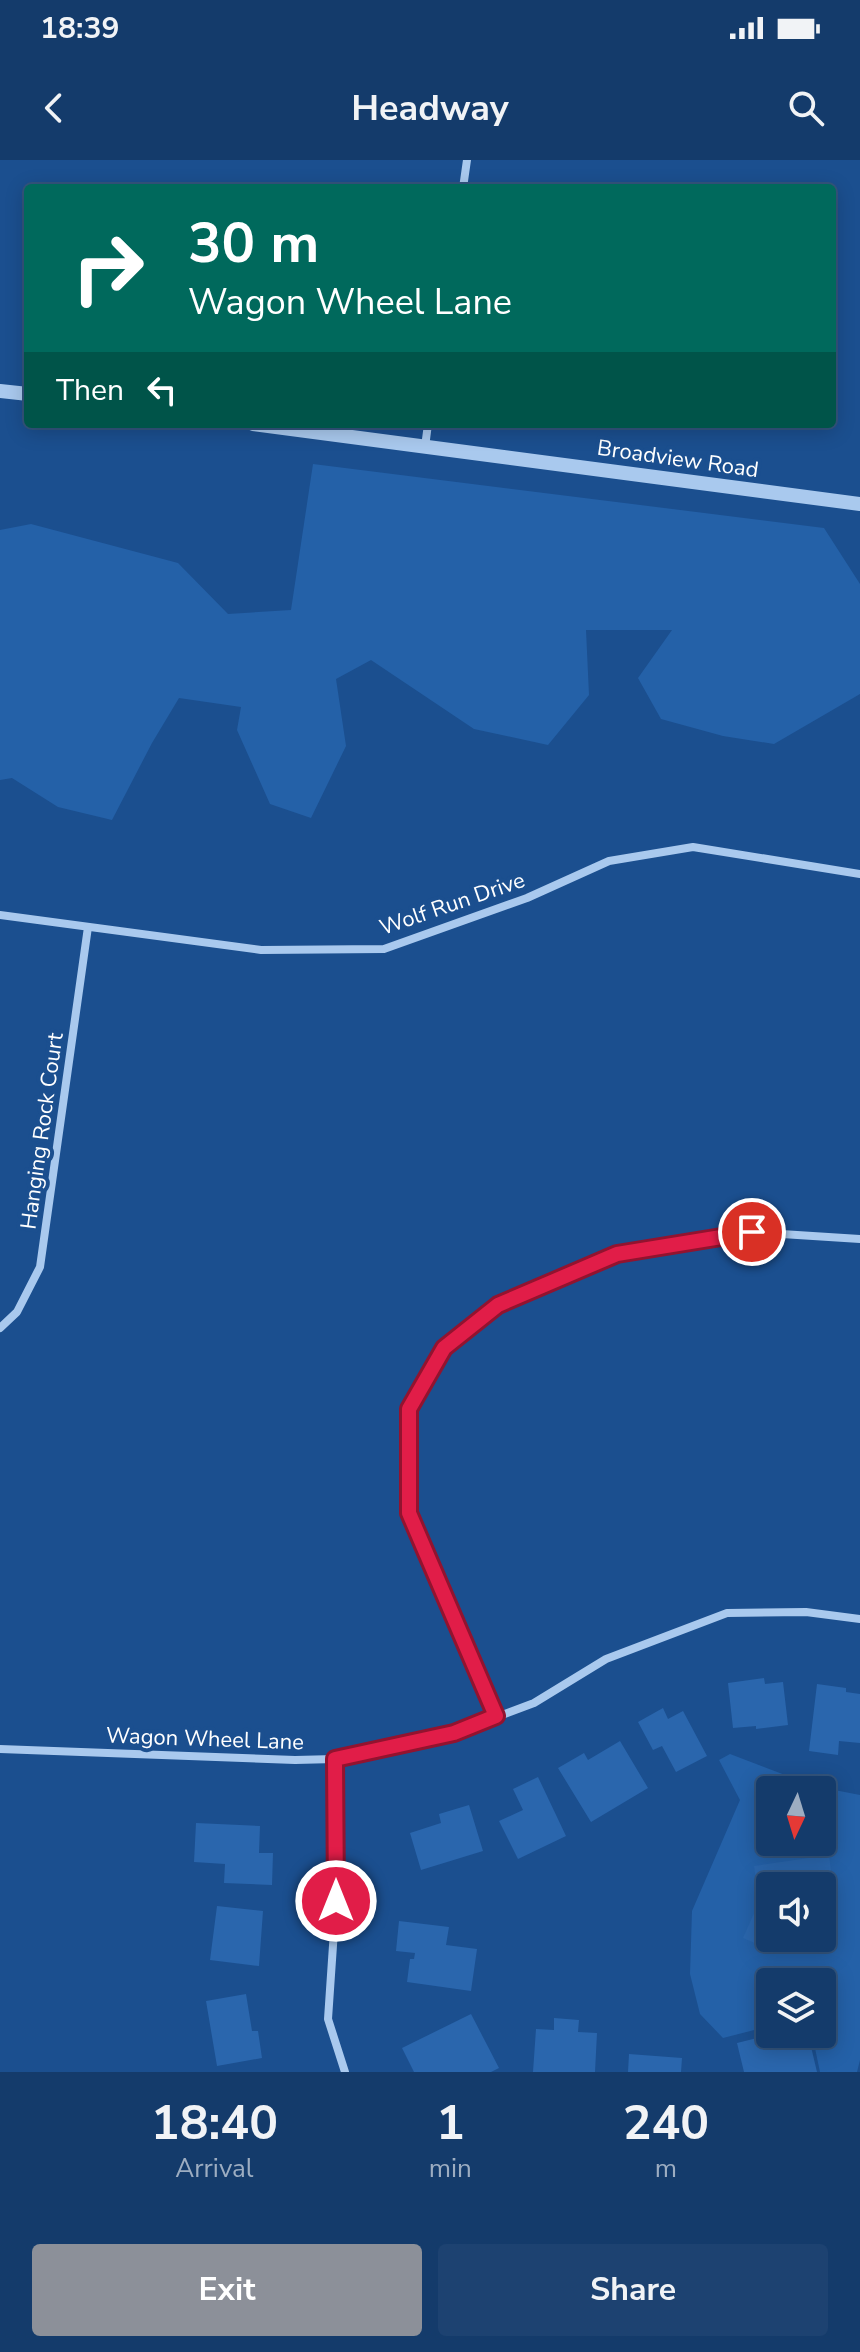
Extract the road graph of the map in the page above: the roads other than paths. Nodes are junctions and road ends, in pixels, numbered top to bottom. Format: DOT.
graph roads {
  1 [pos="467,160"];
  2 [pos="464,184"];
  3 [pos="0,391"];
  4 [pos="24,394"];
  5 [pos="283,428"];
  6 [pos="427,428"];
  7 [pos="425,447"];
  8 [pos="860,504"];
  9 [pos="860,874"];
  10 [pos="0,915"];
  11 [pos="88,927"];
  12 [pos="860,1239"];
  13 [pos="0,1328"];
  14 [pos="860,1619"];
  15 [pos="496,1716"];
  16 [pos="0,1749"];
  17 [pos="335,1759"];
  18 [pos="345,2072"];
  1 -- 2 [label="street"];
  3 -- 4 [label="street"];
  5 -- 7 [label="street, Broadview Road"];
  6 -- 7 [label="street"];
  7 -- 8 [label="street, Broadview Road"];
  9 -- 11 [label="street, Wolf Run Drive"];
  10 -- 11 [label="street, Wolf Run Drive"];
  11 -- 13 [label="street, Hanging Rock Court"];
  12 -- 15 [label="street"];
  14 -- 15 [label="street, Wagon Wheel Lane"];
  15 -- 17 [label="street, Wagon Wheel Lane"];
  16 -- 17 [label="street, Wagon Wheel Lane"];
  17 -- 18 [label="street"];
}
